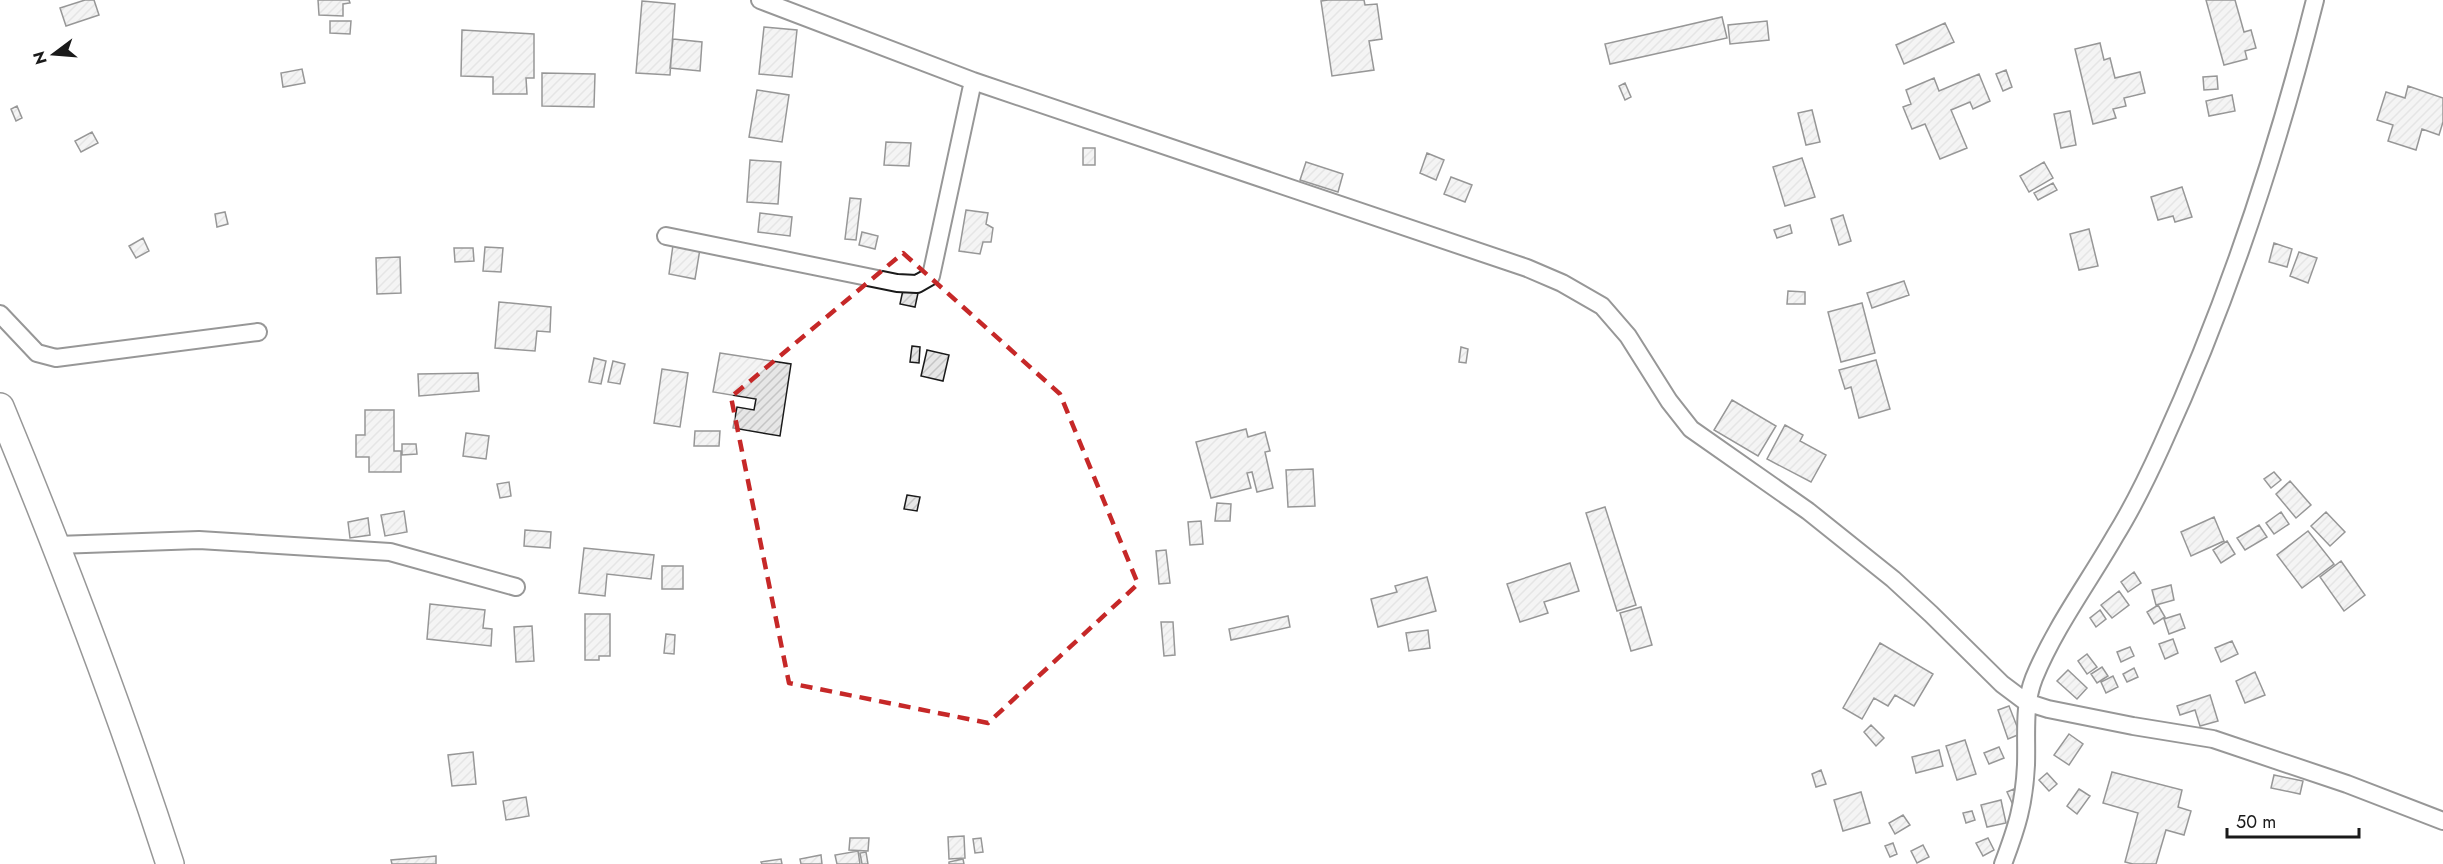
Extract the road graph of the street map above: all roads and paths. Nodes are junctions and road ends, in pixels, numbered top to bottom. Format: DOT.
graph roads {
  1 [pos="760,0"];
  2 [pos="2315,0"];
  3 [pos="973,81"];
  4 [pos="666,236"];
  5 [pos="0,314"];
  6 [pos="258,332"];
  7 [pos="1,412"];
  8 [pos="57,545"];
  9 [pos="516,587"];
  10 [pos="2026,702"];
  11 [pos="2443,821"];
  12 [pos="170,864"];
  13 [pos="2003,864"];
  1 -- 3 [label="street"];
  2 -- 10 [label="street"];
  3 -- 4 [label="street"];
  3 -- 10 [label="street"];
  5 -- 6 [label="street"];
  7 -- 8 [label="highway"];
  8 -- 9 [label="street"];
  8 -- 12 [label="highway"];
  10 -- 11 [label="street"];
  10 -- 13 [label="street"];
}
